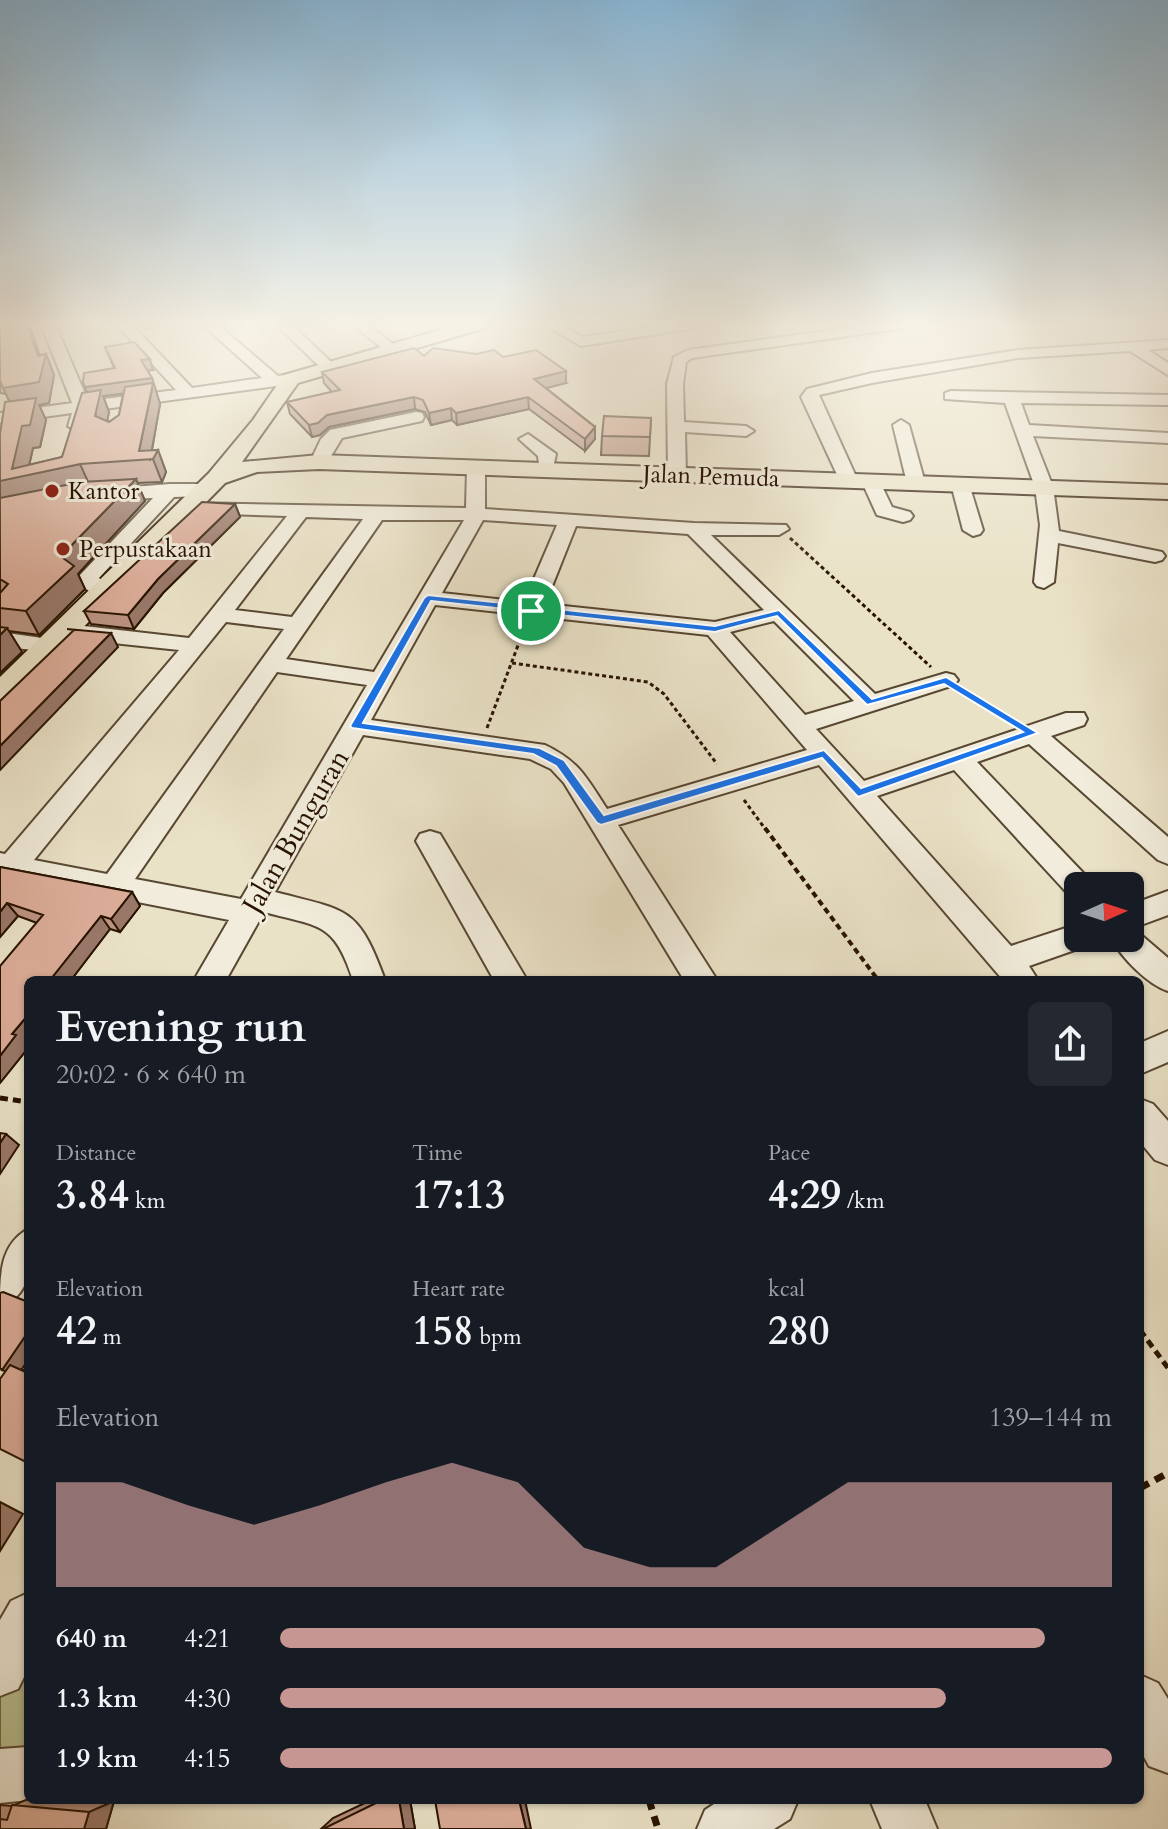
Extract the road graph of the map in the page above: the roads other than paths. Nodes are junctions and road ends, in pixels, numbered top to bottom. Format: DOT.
graph roads {
  1 [pos="70,409"];
  2 [pos="81,409"];
  3 [pos="121,409"];
  4 [pos="268,409"];
  5 [pos="676,409"];
  6 [pos="816,409"];
  7 [pos="1016,409"];
  8 [pos="416,417"];
  9 [pos="3,422"];
  10 [pos="118,424"];
  11 [pos="901,425"];
  12 [pos="675,426"];
  13 [pos="1025,430"];
  14 [pos="746,431"];
  15 [pos="528,439"];
  16 [pos="1166,441"];
  17 [pos="70,447"];
  18 [pos="319,462"];
  19 [pos="476,468"];
  20 [pos="546,469"];
  21 [pos="677,475"];
  22 [pos="211,482"];
  23 [pos="860,482"];
  24 [pos="916,483"];
  25 [pos="960,484"];
  26 [pos="1044,487"];
  27 [pos="1168,492"];
  28 [pos="78,497"];
  29 [pos="302,510"];
  30 [pos="376,514"];
  31 [pos="476,514"];
  32 [pos="903,516"];
  33 [pos="569,520"];
  34 [pos="694,529"];
  35 [pos="779,529"];
  36 [pos="973,530"];
  37 [pos="1050,535"];
  38 [pos="1155,556"];
  39 [pos="1044,582"];
  40 [pos="428,598"];
  41 [pos="531,611"];
  42 [pos="779,613"];
  43 [pos="220,615"];
  44 [pos="300,624"];
  45 [pos="715,629"];
  46 [pos="55,638"];
  47 [pos="0,639"];
  48 [pos="195,645"];
  49 [pos="273,664"];
  50 [pos="381,680"];
  51 [pos="946,680"];
  52 [pos="0,694"];
  53 [pos="870,703"];
  54 [pos="1075,719"];
  55 [pos="801,725"];
  56 [pos="356,726"];
  57 [pos="1032,733"];
  58 [pos="824,754"];
  59 [pos="959,759"];
  60 [pos="858,793"];
  61 [pos="601,820"];
  62 [pos="430,841"];
  63 [pos="1168,853"];
  64 [pos="6,865"];
  65 [pos="1065,872"];
  66 [pos="114,886"];
  67 [pos="1168,903"];
  68 [pos="253,906"];
  69 [pos="1144,912"];
  70 [pos="1064,944"];
  71 [pos="1141,952"];
  72 [pos="1014,971"];
  73 [pos="212,976"];
  74 [pos="368,976"];
  75 [pos="509,976"];
  76 [pos="698,976"];
  77 [pos="1168,978"];
  78 [pos="1168,1046"];
  79 [pos="1144,1057"];
  80 [pos="1144,1121"];
  81 [pos="1168,1148"];
  82 [pos="24,1254"];
  83 [pos="0,1287"];
  84 [pos="24,1626"];
  85 [pos="0,1671"];
  86 [pos="1144,1708"];
  87 [pos="1168,1747"];
  88 [pos="24,1774"];
  89 [pos="0,1776"];
  90 [pos="765,1804"];
  91 [pos="899,1804"];
  92 [pos="724,1829"];
  93 [pos="910,1829"];
  1 -- 9 [label="street"];
  2 -- 17 [label="street"];
  3 -- 10 [label="street"];
  4 -- 22 [label="main road"];
  5 -- 12 [label="street"];
  6 -- 23 [label="street"];
  7 -- 13 [label="street"];
  8 -- 18 [label="street"];
  11 -- 24 [label="street"];
  12 -- 14 [label="street"];
  12 -- 21 [label="street"];
  13 -- 16 [label="street"];
  13 -- 26 [label="street"];
  15 -- 20 [label="street"];
  18 -- 19 [label="main road, Jalan Pemuda"];
  18 -- 22 [label="main road, Jalan Pemuda"];
  19 -- 20 [label="main road, Jalan Pemuda"];
  19 -- 31 [label="street, Jalan Bunguran"];
  20 -- 21 [label="main road, Jalan Pemuda"];
  21 -- 23 [label="main road, Jalan Pemuda"];
  22 -- 28 [label="street"];
  22 -- 29 [label="street"];
  22 -- 46 [label="main road"];
  23 -- 24 [label="main road, Jalan Pemuda"];
  23 -- 32 [label="street"];
  24 -- 25 [label="main road, Jalan Pemuda"];
  25 -- 26 [label="main road, Jalan Pemuda"];
  25 -- 36 [label="street"];
  26 -- 27 [label="main road, Jalan Pemuda"];
  26 -- 37 [label="street"];
  29 -- 30 [label="street"];
  29 -- 43 [label="street"];
  30 -- 31 [label="street"];
  30 -- 44 [label="street"];
  31 -- 33 [label="street"];
  31 -- 40 [label="street, Jalan Bunguran"];
  33 -- 34 [label="street"];
  33 -- 41 [label="street"];
  34 -- 35 [label="street"];
  34 -- 42 [label="street"];
  37 -- 38 [label="street"];
  37 -- 39 [label="street"];
  40 -- 41 [label="street"];
  40 -- 50 [label="street, Jalan Bunguran"];
  41 -- 45 [label="street"];
  42 -- 45 [label="street"];
  42 -- 53 [label="street"];
  43 -- 44 [label="street"];
  43 -- 48 [label="street"];
  44 -- 49 [label="street"];
  45 -- 55 [label="street"];
  46 -- 47 [label="street"];
  46 -- 48 [label="street"];
  46 -- 52 [label="main road"];
  48 -- 64 [label="street"];
  49 -- 50 [label="street"];
  49 -- 66 [label="street"];
  50 -- 56 [label="street, Jalan Bunguran"];
  51 -- 53 [label="street"];
  53 -- 55 [label="street"];
  54 -- 57 [label="street"];
  55 -- 58 [label="street"];
  56 -- 61 [label="street"];
  56 -- 68 [label="street, Jalan Bunguran"];
  57 -- 59 [label="street"];
  57 -- 63 [label="street"];
  58 -- 60 [label="street"];
  58 -- 61 [label="street"];
  59 -- 60 [label="street"];
  59 -- 65 [label="street"];
  60 -- 72 [label="street"];
  61 -- 76 [label="street"];
  62 -- 75 [label="street"];
  64 -- 66 [label="street"];
  66 -- 68 [label="street"];
  67 -- 69 [label="street"];
  68 -- 73 [label="street, Jalan Bunguran"];
  68 -- 74 [label="street"];
  70 -- 72 [label="street"];
  71 -- 77 [label="street"];
  78 -- 79 [label="street"];
  80 -- 81 [label="street"];
  82 -- 83 [label="street"];
  84 -- 85 [label="street"];
  86 -- 87 [label="street"];
  88 -- 89 [label="street"];
  90 -- 92 [label="street"];
  91 -- 93 [label="street"];
}
